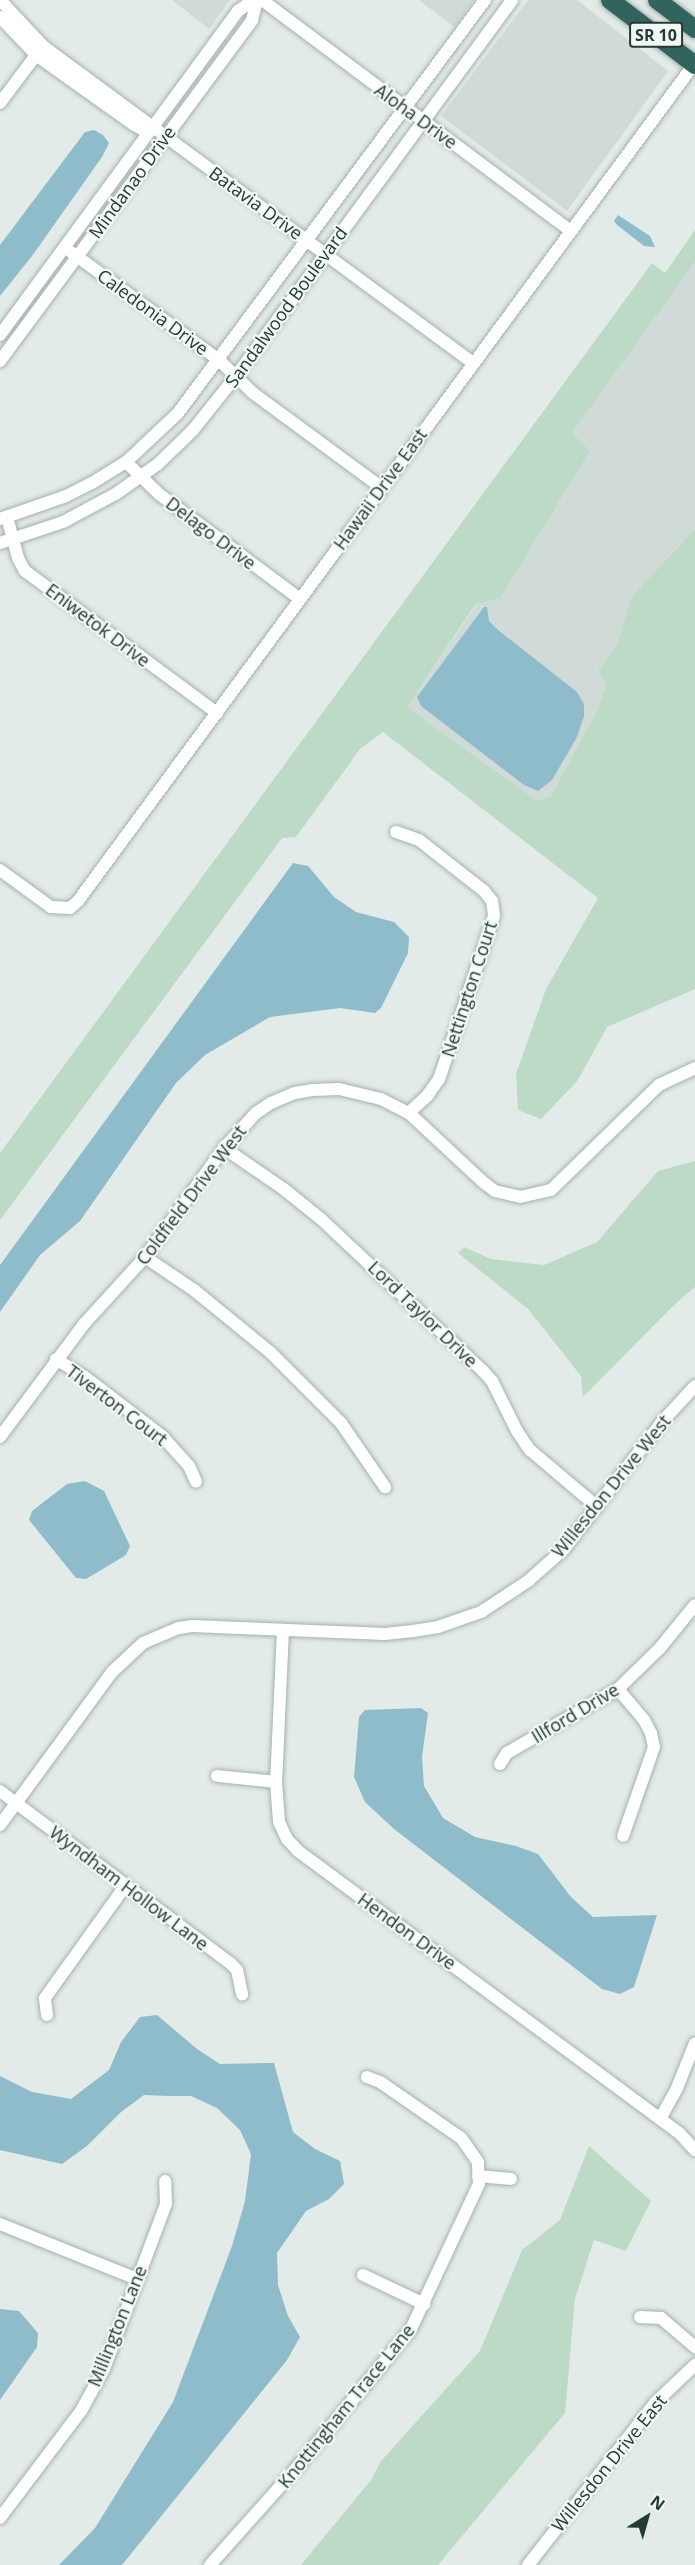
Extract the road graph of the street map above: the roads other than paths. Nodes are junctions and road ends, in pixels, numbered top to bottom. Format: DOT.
graph roads {
  1 [pos="0,0"];
  2 [pos="255,0"];
  3 [pos="262,0"];
  4 [pos="485,0"];
  5 [pos="512,0"];
  6 [pos="610,0"];
  7 [pos="657,0"];
  8 [pos="474,15"];
  9 [pos="0,17"];
  10 [pos="493,25"];
  11 [pos="695,29"];
  12 [pos="36,55"];
  13 [pos="694,64"];
  14 [pos="0,103"];
  15 [pos="406,108"];
  16 [pos="423,121"];
  17 [pos="153,129"];
  18 [pos="165,137"];
  19 [pos="571,231"];
  20 [pos="307,240"];
  21 [pos="66,248"];
  22 [pos="326,254"];
  23 [pos="78,257"];
  24 [pos="0,335"];
  25 [pos="219,360"];
  26 [pos="0,361"];
  27 [pos="473,363"];
  28 [pos="236,376"];
  29 [pos="126,462"];
  30 [pos="141,477"];
  31 [pos="382,488"];
  32 [pos="3,518"];
  33 [pos="14,540"];
  34 [pos="0,543"];
  35 [pos="300,599"];
  36 [pos="217,714"];
  37 [pos="396,832"];
  38 [pos="0,870"];
  39 [pos="695,1068"];
  40 [pos="409,1113"];
  41 [pos="224,1148"];
  42 [pos="146,1257"];
  43 [pos="56,1359"];
  44 [pos="695,1386"];
  45 [pos="0,1437"];
  46 [pos="196,1482"];
  47 [pos="385,1487"];
  48 [pos="596,1505"];
  49 [pos="695,1605"];
  50 [pos="283,1630"];
  51 [pos="618,1689"];
  52 [pos="500,1764"];
  53 [pos="217,1776"];
  54 [pos="276,1782"];
  55 [pos="0,1791"];
  56 [pos="16,1803"];
  57 [pos="0,1825"];
  58 [pos="623,1836"];
  59 [pos="126,1885"];
  60 [pos="242,1994"];
  61 [pos="47,2015"];
  62 [pos="695,2043"];
  63 [pos="367,2077"];
  64 [pos="660,2119"];
  65 [pos="695,2150"];
  66 [pos="478,2176"];
  67 [pos="511,2179"];
  68 [pos="165,2181"];
  69 [pos="0,2224"];
  70 [pos="363,2275"];
  71 [pos="137,2279"];
  72 [pos="424,2304"];
  73 [pos="640,2317"];
  74 [pos="695,2347"];
  75 [pos="695,2365"];
  76 [pos="0,2518"];
  77 [pos="210,2565"];
  78 [pos="528,2565"];
  1 -- 17 [label="street"];
  2 -- 17 [label="street, Mindanao Drive"];
  2 -- 18 [label="street, Mindanao Drive"];
  3 -- 15 [label="street, Aloha Drive"];
  4 -- 8 [label="street, Sandalwood Boulevard"];
  5 -- 10 [label="street, Sandalwood Boulevard"];
  6 -- 13 [label="highway, SR 10"];
  7 -- 11 [label="highway, SR 10"];
  8 -- 10 [label="street"];
  8 -- 15 [label="street, Sandalwood Boulevard"];
  9 -- 12 [label="street"];
  10 -- 16 [label="street, Sandalwood Boulevard"];
  12 -- 14 [label="street"];
  12 -- 17 [label="street"];
  13 -- 19 [label="street, Hawaii Drive East"];
  15 -- 16 [label="street, Aloha Drive"];
  15 -- 20 [label="street, Sandalwood Boulevard"];
  16 -- 19 [label="street, Aloha Drive"];
  16 -- 22 [label="street, Sandalwood Boulevard"];
  17 -- 18 [label="street, Batavia Drive"];
  17 -- 21 [label="street, Mindanao Drive"];
  18 -- 20 [label="street, Batavia Drive"];
  18 -- 23 [label="street, Mindanao Drive"];
  19 -- 27 [label="street, Hawaii Drive East"];
  20 -- 22 [label="street, Batavia Drive"];
  20 -- 25 [label="street, Sandalwood Boulevard"];
  21 -- 23 [label="street, Caledonia Drive"];
  21 -- 24 [label="street, Mindanao Drive"];
  22 -- 27 [label="street, Batavia Drive"];
  22 -- 28 [label="street, Sandalwood Boulevard"];
  23 -- 25 [label="street, Caledonia Drive"];
  23 -- 26 [label="street, Mindanao Drive"];
  25 -- 28 [label="street, Caledonia Drive"];
  25 -- 29 [label="street, Sandalwood Boulevard"];
  27 -- 31 [label="street, Hawaii Drive East"];
  28 -- 30 [label="street, Sandalwood Boulevard"];
  28 -- 31 [label="street, Caledonia Drive"];
  29 -- 30 [label="street, Delago Drive"];
  29 -- 32 [label="street, Sandalwood Boulevard"];
  30 -- 33 [label="street, Sandalwood Boulevard"];
  30 -- 35 [label="street, Delago Drive"];
  31 -- 35 [label="street, Hawaii Drive East"];
  32 -- 33 [label="street, Eniwetok Drive"];
  33 -- 34 [label="street, Sandalwood Boulevard"];
  33 -- 36 [label="street, Eniwetok Drive"];
  35 -- 36 [label="street, Hawaii Drive East"];
  36 -- 38 [label="street, Hawaii Drive East"];
  37 -- 40 [label="street, Nettington Court"];
  39 -- 40 [label="street, Coldfield Drive West"];
  40 -- 41 [label="street, Coldfield Drive West"];
  41 -- 42 [label="street, Coldfield Drive West"];
  41 -- 48 [label="street, Lord Taylor Drive"];
  42 -- 43 [label="street, Coldfield Drive West"];
  42 -- 47 [label="street"];
  43 -- 45 [label="street, Coldfield Drive West"];
  43 -- 46 [label="street, Tiverton Court"];
  44 -- 48 [label="street, Willesdon Drive West"];
  48 -- 50 [label="street, Willesdon Drive West"];
  49 -- 51 [label="street, Illford Drive"];
  50 -- 54 [label="street, Hendon Drive"];
  50 -- 56 [label="street, Willesdon Drive West"];
  51 -- 52 [label="street, Illford Drive"];
  51 -- 58 [label="street"];
  53 -- 54 [label="street"];
  54 -- 64 [label="street, Hendon Drive"];
  55 -- 56 [label="street, Wyndham Hollow Lane"];
  56 -- 57 [label="street, Willesdon Drive West"];
  56 -- 59 [label="street, Wyndham Hollow Lane"];
  59 -- 60 [label="street, Wyndham Hollow Lane"];
  59 -- 61 [label="street"];
  62 -- 64 [label="street"];
  63 -- 66 [label="street"];
  64 -- 65 [label="street, Hendon Drive"];
  66 -- 67 [label="street"];
  66 -- 72 [label="street, Knottingham Trace Lane"];
  68 -- 71 [label="street, Millington Lane"];
  69 -- 71 [label="street"];
  70 -- 72 [label="street"];
  71 -- 76 [label="street, Millington Lane"];
  72 -- 77 [label="street, Knottingham Trace Lane"];
  73 -- 74 [label="street"];
  75 -- 78 [label="street, Willesdon Drive East"];
}
